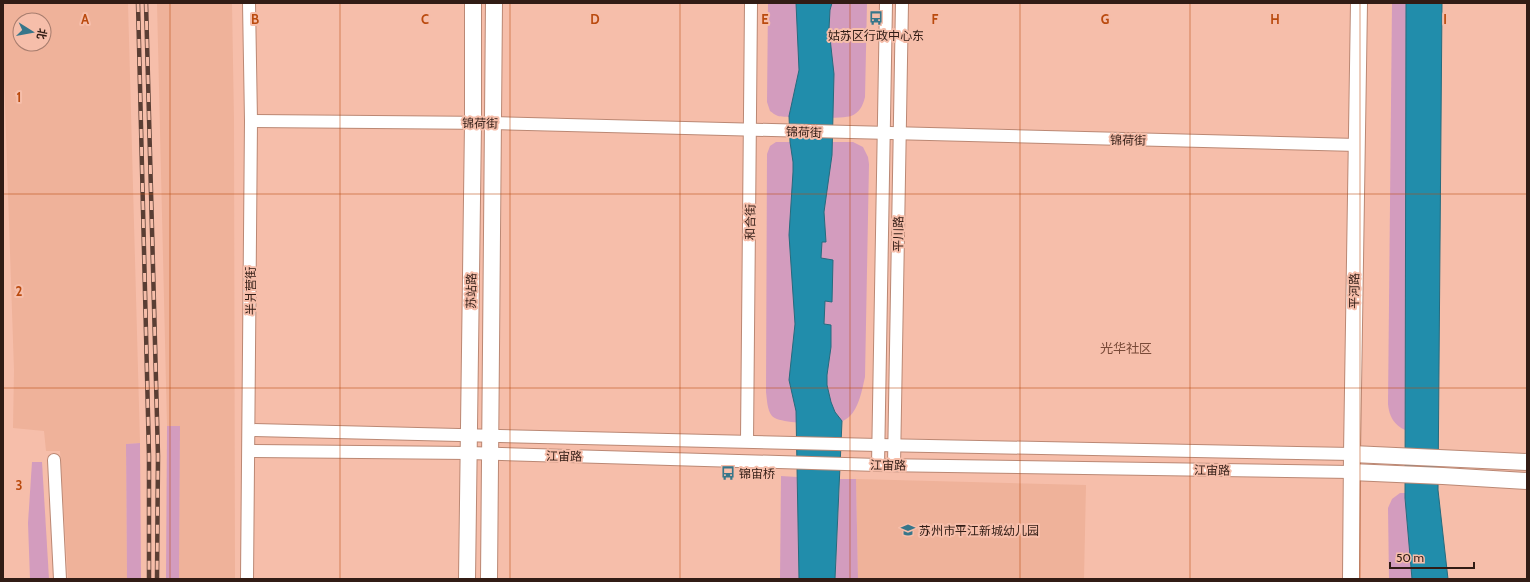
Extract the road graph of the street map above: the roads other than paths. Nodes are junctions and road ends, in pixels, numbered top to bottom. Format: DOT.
graph roads {
  1 [pos="249,3"];
  2 [pos="473,3"];
  3 [pos="494,3"];
  4 [pos="752,3"];
  5 [pos="886,3"];
  6 [pos="902,3"];
  7 [pos="1359,3"];
  8 [pos="251,121"];
  9 [pos="473,123"];
  10 [pos="493,123"];
  11 [pos="751,130"];
  12 [pos="884,134"];
  13 [pos="900,134"];
  14 [pos="1357,145"];
  15 [pos="249,430"];
  16 [pos="469,435"];
  17 [pos="490,435"];
  18 [pos="747,441"];
  19 [pos="878,445"];
  20 [pos="894,445"];
  21 [pos="249,451"];
  22 [pos="469,453"];
  23 [pos="490,454"];
  24 [pos="1352,454"];
  25 [pos="54,460"];
  26 [pos="1527,462"];
  27 [pos="878,465"];
  28 [pos="894,465"];
  29 [pos="1351,472"];
  30 [pos="1527,481"];
  31 [pos="60,579"];
  32 [pos="247,579"];
  33 [pos="467,579"];
  34 [pos="489,579"];
  35 [pos="1351,579"];
  1 -- 8 [label="street, 半爿营街"];
  2 -- 9 [label="main road, 苏站路"];
  3 -- 10 [label="main road, 苏站路"];
  4 -- 11 [label="street, 和合街"];
  5 -- 12 [label="street, 平川路"];
  6 -- 13 [label="street, 平川路"];
  7 -- 14 [label="main road, 平河路"];
  8 -- 9 [label="street, 锦荷街"];
  8 -- 15 [label="street, 半爿营街"];
  9 -- 10 [label="street, 锦荷街"];
  9 -- 16 [label="main road, 苏站路"];
  10 -- 11 [label="street, 锦荷街"];
  10 -- 17 [label="main road, 苏站路"];
  11 -- 12 [label="street, 锦荷街"];
  11 -- 18 [label="street, 和合街"];
  12 -- 13 [label="street, 锦荷街"];
  12 -- 19 [label="street, 平川路"];
  13 -- 14 [label="street, 锦荷街"];
  13 -- 20 [label="street, 平川路"];
  14 -- 24 [label="main road, 平河路"];
  15 -- 16 [label="street, 江宙路"];
  15 -- 21 [label="street, 半爿营街"];
  16 -- 17 [label="street, 江宙路"];
  16 -- 22 [label="main road, 苏站路"];
  17 -- 18 [label="street, 江宙路"];
  17 -- 23 [label="main road, 苏站路"];
  18 -- 19 [label="street, 江宙路"];
  19 -- 20 [label="street, 江宙路"];
  19 -- 27 [label="street, 平川路"];
  20 -- 24 [label="street, 江宙路"];
  20 -- 28 [label="street, 平川路"];
  21 -- 22 [label="street, 江宙路"];
  21 -- 32 [label="street, 半爿营街"];
  22 -- 23 [label="street, 江宙路"];
  22 -- 33 [label="main road, 苏站路"];
  23 -- 27 [label="street, 江宙路"];
  23 -- 34 [label="main road, 苏站路"];
  24 -- 26 [label="main road, 江宙路"];
  24 -- 29 [label="main road, 平河路"];
  25 -- 31 [label="street"];
  27 -- 28 [label="street, 江宙路"];
  28 -- 29 [label="street, 江宙路"];
  29 -- 30 [label="main road, 江宙路"];
  29 -- 35 [label="main road, 平河路"];
}
